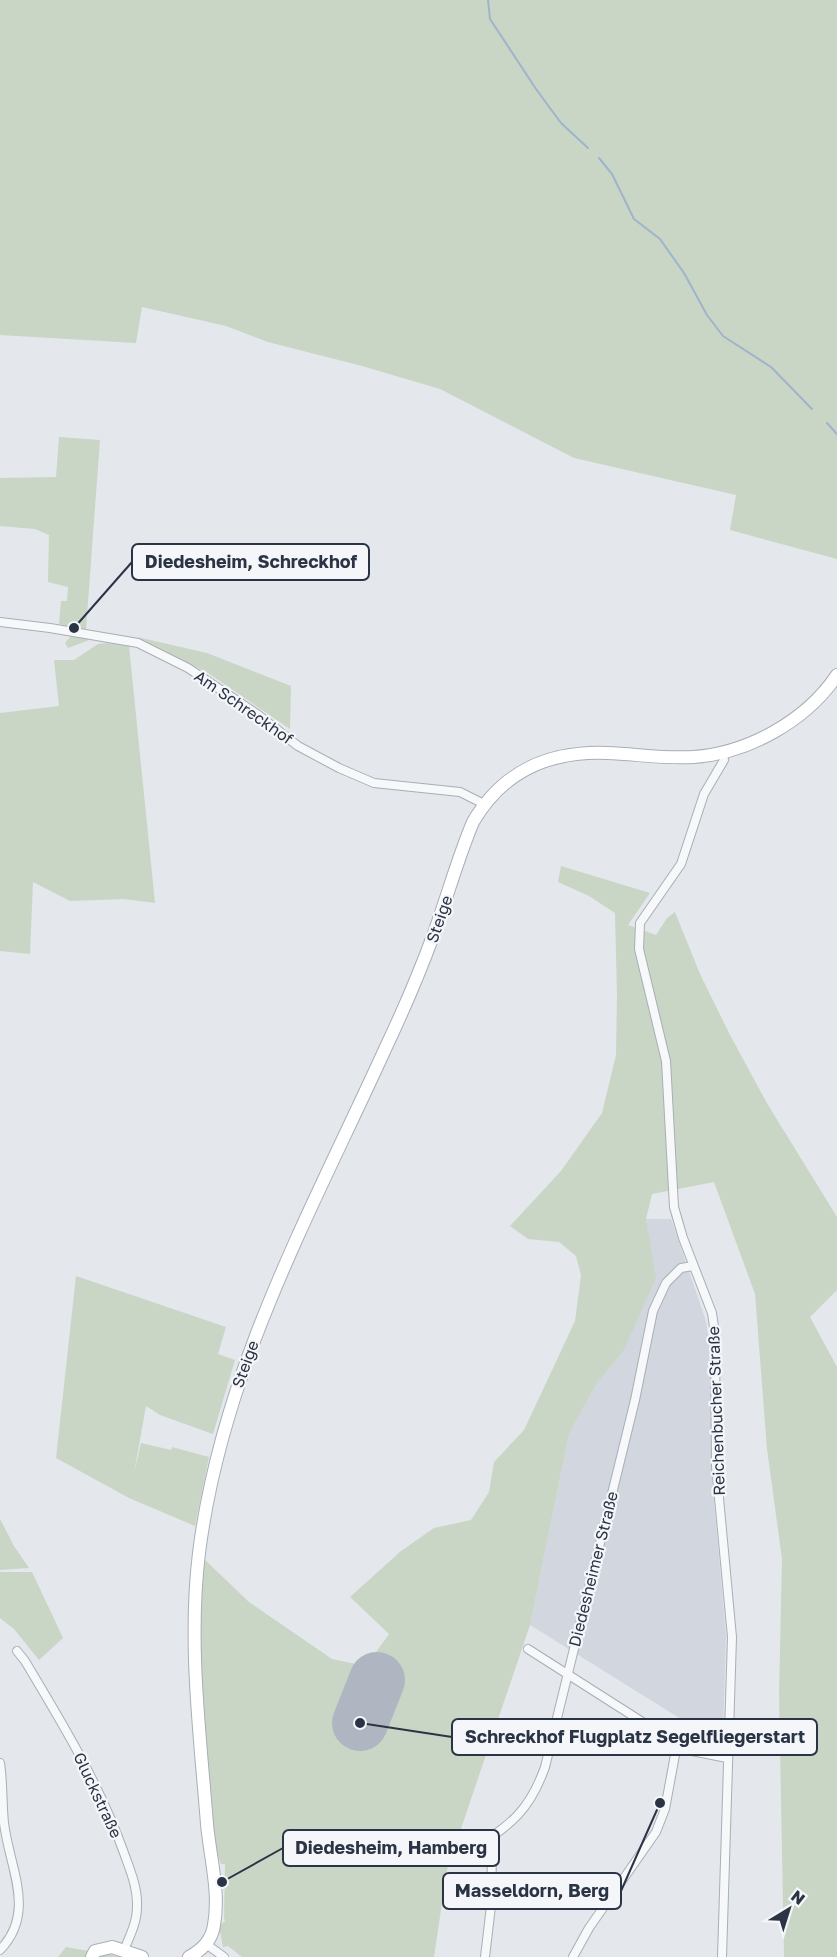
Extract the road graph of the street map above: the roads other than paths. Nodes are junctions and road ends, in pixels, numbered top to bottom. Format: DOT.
graph roads {
  1 [pos="0,622"];
  2 [pos="837,675"];
  3 [pos="723,753"];
  4 [pos="484,804"];
  5 [pos="693,1266"];
  6 [pos="528,1648"];
  7 [pos="17,1651"];
  8 [pos="567,1673"];
  9 [pos="676,1744"];
  10 [pos="727,1758"];
  11 [pos="0,1763"];
  12 [pos="486,1840"];
  13 [pos="463,1856"];
  14 [pos="206,1944"];
  15 [pos="0,1950"];
  16 [pos="124,1950"];
  17 [pos="92,1957"];
  18 [pos="142,1957"];
  19 [pos="189,1957"];
  20 [pos="224,1957"];
  21 [pos="485,1957"];
  22 [pos="573,1957"];
  23 [pos="722,1957"];
  1 -- 4 [label="street, Am Schreckhof"];
  2 -- 3 [label="street, Steige"];
  3 -- 4 [label="street, Steige"];
  3 -- 5 [label="street, Reichenbucher Straße"];
  4 -- 14 [label="street, Steige"];
  5 -- 8 [label="street, Diedesheimer Straße"];
  5 -- 10 [label="street, Reichenbucher Straße"];
  6 -- 8 [label="street"];
  7 -- 16 [label="street, Gluckstraße"];
  8 -- 9 [label="street"];
  8 -- 12 [label="street, Diedesheimer Straße"];
  9 -- 10 [label="street"];
  9 -- 22 [label="street"];
  10 -- 23 [label="street, Reichenbucher Straße"];
  11 -- 15 [label="street"];
  12 -- 13 [label="street, Diedesheimer Straße"];
  12 -- 21 [label="street"];
  14 -- 19 [label="street"];
  14 -- 20 [label="street"];
  16 -- 17 [label="street"];
  16 -- 18 [label="street"];
}
